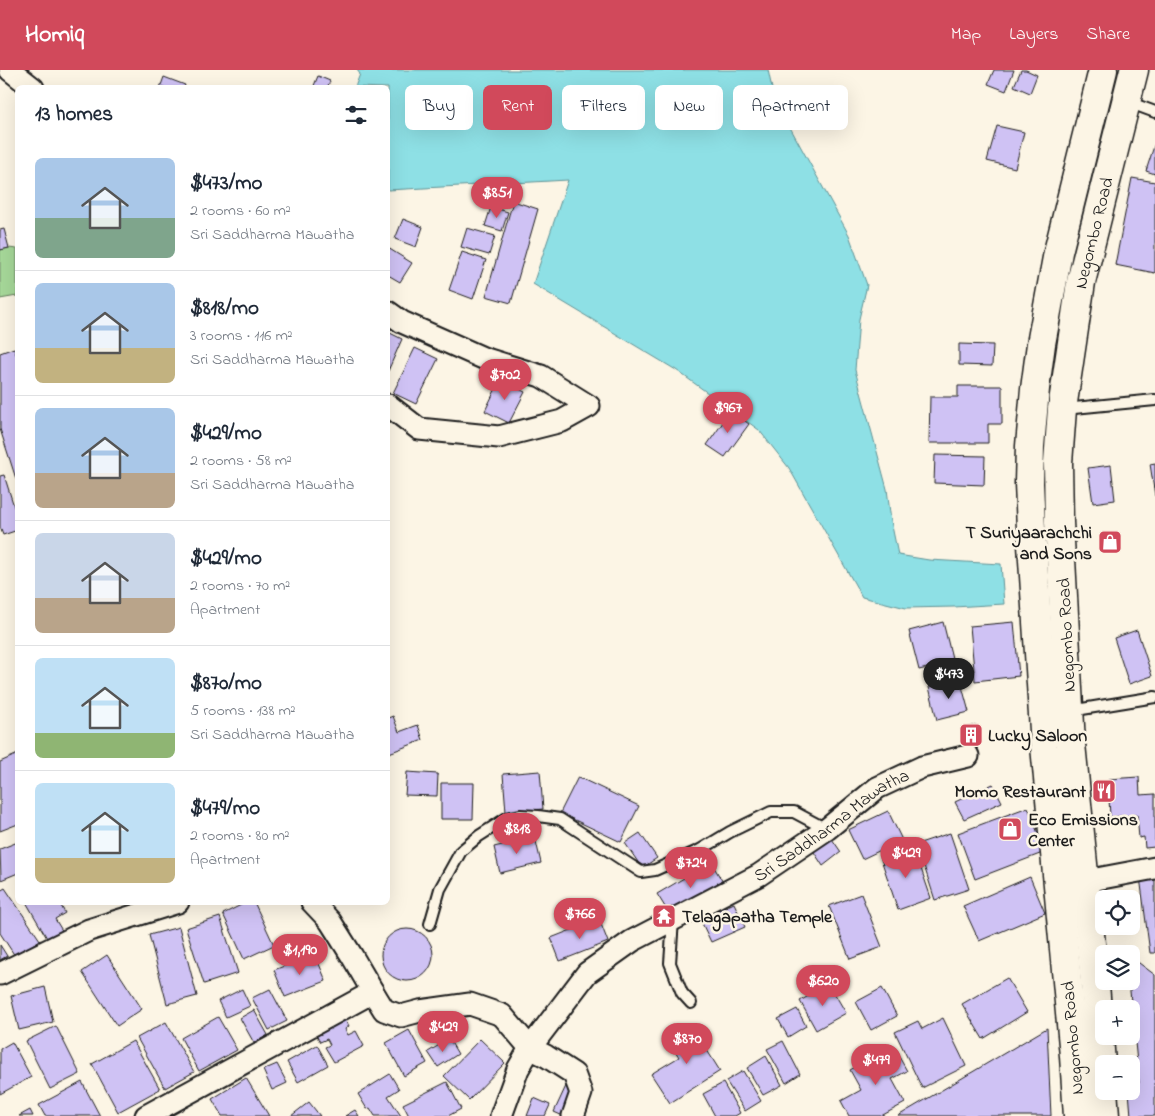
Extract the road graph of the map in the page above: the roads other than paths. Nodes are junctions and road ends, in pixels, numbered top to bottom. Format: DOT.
graph roads {
  1 [pos="10,70"];
  2 [pos="1104,70"];
  3 [pos="1134,70"];
  4 [pos="29,85"];
  5 [pos="1127,101"];
  6 [pos="1155,112"];
  7 [pos="390,313"];
  8 [pos="1155,400"];
  9 [pos="390,407"];
  10 [pos="1062,409"];
  11 [pos="1155,697"];
  12 [pos="1070,711"];
  13 [pos="968,756"];
  14 [pos="827,830"];
  15 [pos="1155,868"];
  16 [pos="1086,881"];
  17 [pos="168,905"];
  18 [pos="315,905"];
  19 [pos="673,919"];
  20 [pos="430,924"];
  21 [pos="0,974"];
  22 [pos="373,992"];
  23 [pos="690,1003"];
  24 [pos="530,1048"];
  25 [pos="146,1116"];
  26 [pos="502,1116"];
  27 [pos="573,1116"];
  28 [pos="1078,1116"];
  29 [pos="1105,1116"];
  1 -- 4 [label="street"];
  2 -- 28 [label="highway, Negombo Road"];
  3 -- 5 [label="highway, Negombo Road"];
  5 -- 6 [label="lane"];
  5 -- 10 [label="highway, Negombo Road"];
  7 -- 9 [label="street"];
  8 -- 10 [label="lane"];
  10 -- 12 [label="highway, Negombo Road"];
  11 -- 12 [label="lane"];
  12 -- 16 [label="highway, Negombo Road"];
  13 -- 14 [label="street, Sri Saddharma Mawatha"];
  14 -- 19 [label="street, Sri Saddharma Mawatha"];
  14 -- 20 [label="lane"];
  15 -- 16 [label="street"];
  16 -- 29 [label="highway, Negombo Road"];
  17 -- 21 [label="street"];
  18 -- 22 [label="street"];
  19 -- 23 [label="lane"];
  19 -- 24 [label="street, Sri Saddharma Mawatha"];
  22 -- 24 [label="street"];
  22 -- 25 [label="street"];
  24 -- 26 [label="street, Sri Saddharma Mawatha"];
  24 -- 27 [label="street"];
}
